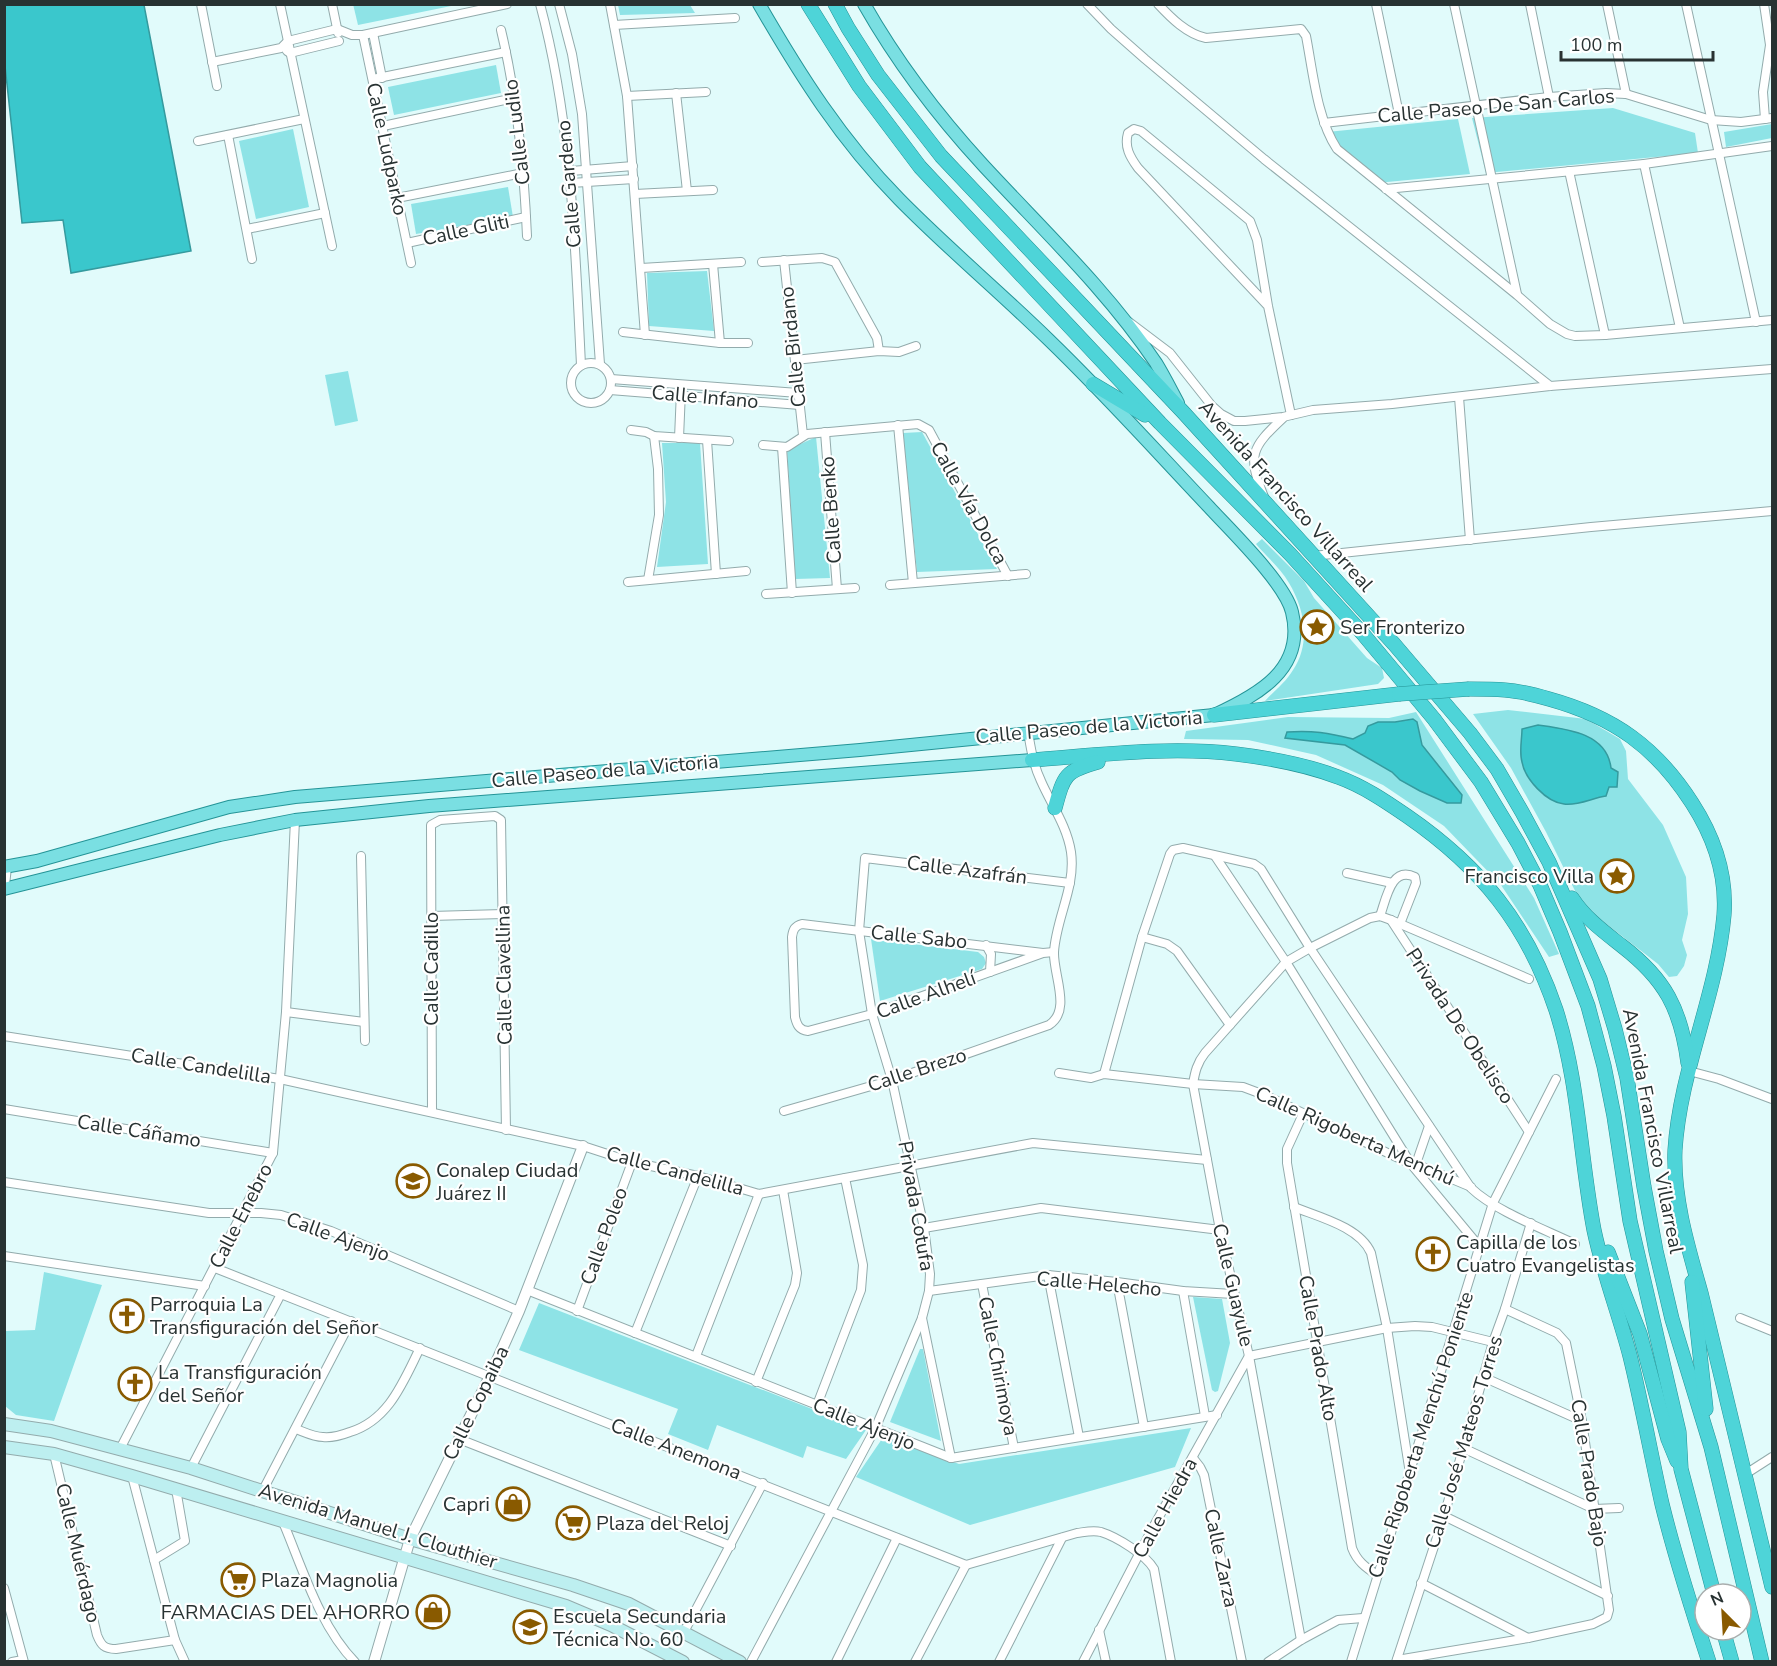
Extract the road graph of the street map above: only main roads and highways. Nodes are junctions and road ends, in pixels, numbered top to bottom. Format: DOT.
graph roads {
  1 [pos="759,4"];
  2 [pos="808,4"];
  3 [pos="836,4"];
  4 [pos="864,4"];
  5 [pos="1093,384"];
  6 [pos="1183,412"];
  7 [pos="1160,423"];
  8 [pos="1214,715"];
  9 [pos="1122,753"];
  10 [pos="1032,760"];
  11 [pos="1055,808"];
  12 [pos="1549,862"];
  13 [pos="5,867"];
  14 [pos="4,887"];
  15 [pos="1689,1071"];
  16 [pos="1589,1199"];
  17 [pos="1690,1252"];
  18 [pos="4,1416"];
  19 [pos="10,1425"];
  20 [pos="4,1447"];
  21 [pos="1711,1447"];
  22 [pos="1681,1469"];
  23 [pos="1711,1582"];
  24 [pos="573,1585"];
  25 [pos="1773,1587"];
  26 [pos="566,1606"];
  27 [pos="1726,1642"];
  28 [pos="666,1658"];
  29 [pos="683,1662"];
  30 [pos="740,1662"];
  31 [pos="1709,1662"];
  32 [pos="1732,1662"];
  33 [pos="1762,1662"];
  1 -- 5 [label="main road"];
  2 -- 7 [label="highway, Avenida Francisco Villarreal"];
  3 -- 6 [label="highway, Avenida Francisco Villarreal"];
  4 -- 6 [label="main road"];
  5 -- 7 [label="highway"];
  5 -- 8 [label="main road"];
  6 -- 12 [label="highway, Avenida Francisco Villarreal"];
  7 -- 22 [label="highway, Avenida Francisco Villarreal"];
  8 -- 13 [label="main road, Calle Paseo de la Victoria"];
  8 -- 15 [label="highway, bridge"];
  9 -- 10 [label="highway"];
  9 -- 11 [label="highway"];
  9 -- 16 [label="highway"];
  10 -- 14 [label="main road, Calle Paseo de la Victoria"];
  12 -- 15 [label="highway"];
  12 -- 21 [label="highway, Avenida Francisco Villarreal"];
  15 -- 17 [label="highway"];
  16 -- 22 [label="highway"];
  16 -- 31 [label="highway"];
  17 -- 21 [label="highway"];
  17 -- 25 [label="highway"];
  18 -- 19 [label="main road"];
  19 -- 24 [label="main road, Avenida Manuel J. Clouthier"];
  20 -- 26 [label="main road, Avenida Manuel J. Clouthier"];
  21 -- 33 [label="highway, Avenida Francisco Villarreal"];
  22 -- 23 [label="highway, Avenida Francisco Villarreal"];
  24 -- 26 [label="main road"];
  24 -- 30 [label="main road, Avenida Manuel J. Clouthier"];
  26 -- 28 [label="main road, Avenida Manuel J. Clouthier"];
  27 -- 32 [label="highway"];
  28 -- 29 [label="main road, Avenida Manuel J. Clouthier"];
}
